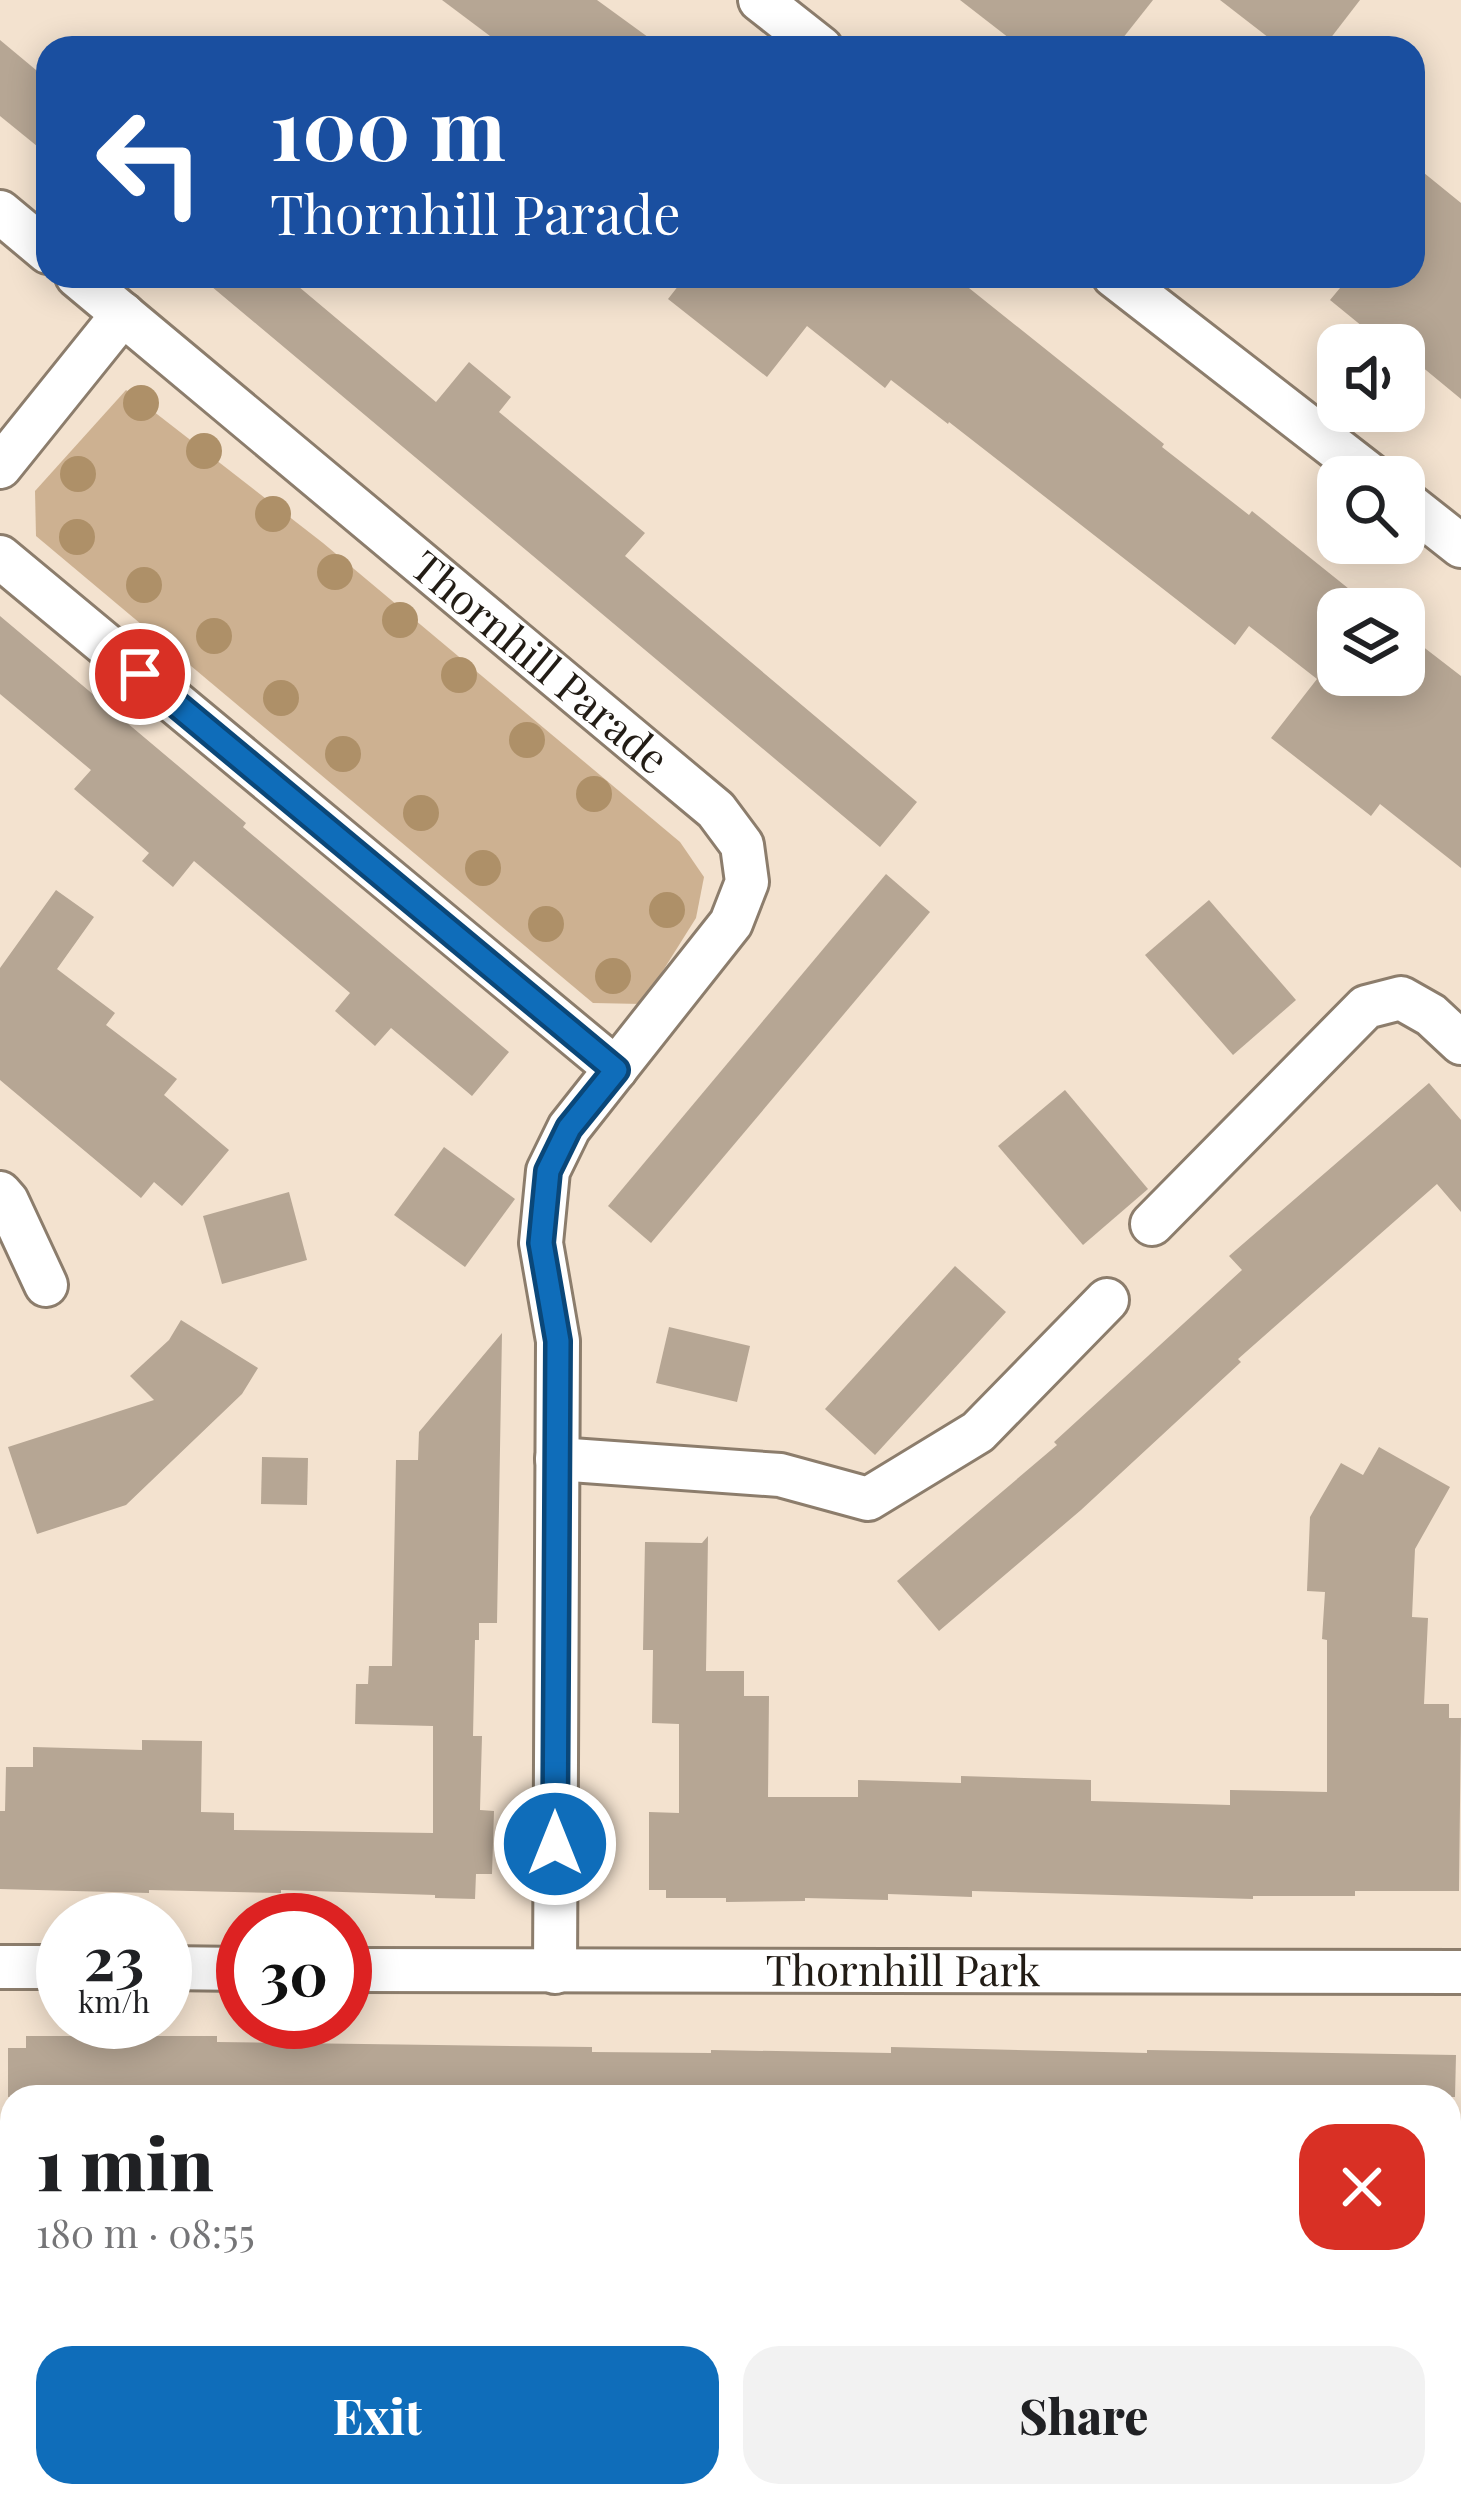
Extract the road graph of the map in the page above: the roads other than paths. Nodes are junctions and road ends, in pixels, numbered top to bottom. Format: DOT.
graph roads {
  1 [pos="760,0"];
  2 [pos="806,36"];
  3 [pos="0,212"];
  4 [pos="36,242"];
  5 [pos="91,288"];
  6 [pos="1129,288"];
  7 [pos="122,314"];
  8 [pos="1345,456"];
  9 [pos="0,466"];
  10 [pos="1425,518"];
  11 [pos="1461,546"];
  12 [pos="0,557"];
  13 [pos="1461,1043"];
  14 [pos="616,1070"];
  15 [pos="0,1193"];
  16 [pos="1152,1224"];
  17 [pos="46,1285"];
  18 [pos="1107,1300"];
  19 [pos="557,1459"];
  20 [pos="0,1967"];
  21 [pos="36,1967"];
  22 [pos="372,1970"];
  23 [pos="555,1972"];
  24 [pos="1461,1972"];
  1 -- 2 [label="street"];
  3 -- 4 [label="street"];
  5 -- 7 [label="street, Thornhill Parade"];
  6 -- 8 [label="street"];
  7 -- 9 [label="street"];
  7 -- 14 [label="street, Thornhill Parade"];
  10 -- 11 [label="street"];
  12 -- 14 [label="street"];
  13 -- 16 [label="street"];
  14 -- 19 [label="street, Thornhill Parade"];
  15 -- 17 [label="street"];
  18 -- 19 [label="street"];
  19 -- 23 [label="street, Thornhill Parade"];
  20 -- 21 [label="street"];
  22 -- 23 [label="street, Thornhill Park"];
  23 -- 24 [label="street, Thornhill Park"];
}
